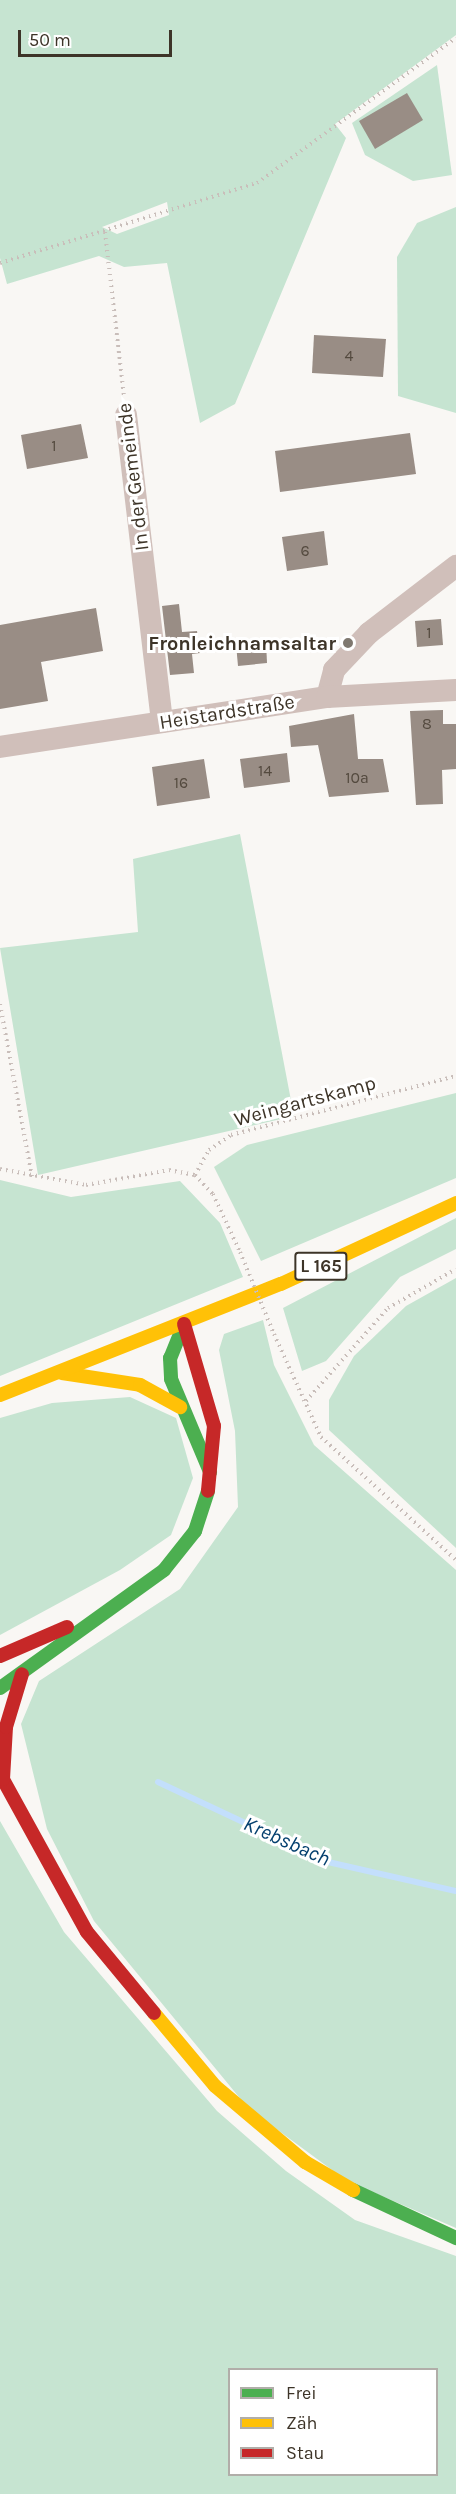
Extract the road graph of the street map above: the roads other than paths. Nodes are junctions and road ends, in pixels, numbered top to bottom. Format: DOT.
graph roads {
  1 [pos="126,416"];
  2 [pos="456,566"];
  3 [pos="456,690"];
  4 [pos="327,697"];
  5 [pos="162,722"];
  6 [pos="0,747"];
  7 [pos="456,1203"];
  8 [pos="184,1324"];
  9 [pos="62,1373"];
  10 [pos="0,1395"];
  11 [pos="180,1407"];
  12 [pos="210,1474"];
  13 [pos="89,1620"];
  14 [pos="0,1656"];
  15 [pos="22,1674"];
  16 [pos="0,1688"];
  17 [pos="1,1776"];
  18 [pos="456,2238"];
  1 -- 5 [label="street, In der Gemeinde"];
  2 -- 4 [label="street"];
  3 -- 4 [label="street, Heistardstraße"];
  4 -- 5 [label="street, Heistardstraße"];
  5 -- 6 [label="street, Heistardstraße"];
  7 -- 8 [label="main road, L 165"];
  8 -- 9 [label="main road, L 165"];
  8 -- 11 [label="main road"];
  8 -- 12 [label="main road"];
  9 -- 10 [label="main road, L 165"];
  9 -- 11 [label="main road, L 165"];
  11 -- 12 [label="main road"];
  12 -- 13 [label="main road"];
  13 -- 14 [label="main road"];
  13 -- 15 [label="main road"];
  15 -- 16 [label="main road"];
  15 -- 17 [label="main road"];
  17 -- 18 [label="main road"];
}
